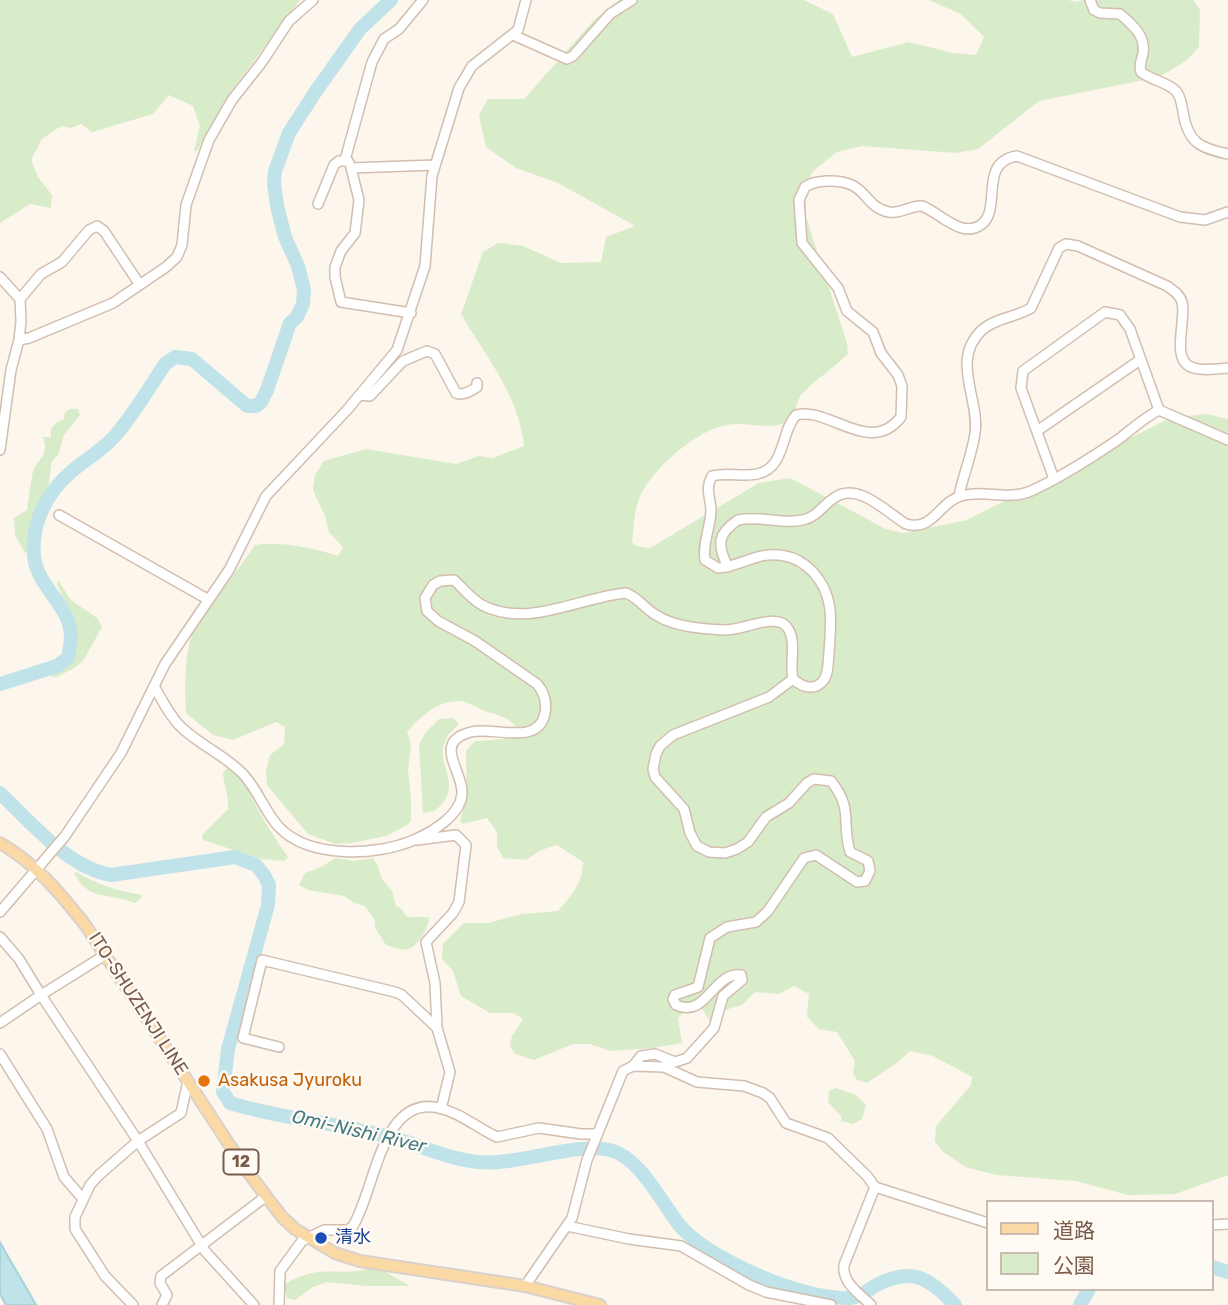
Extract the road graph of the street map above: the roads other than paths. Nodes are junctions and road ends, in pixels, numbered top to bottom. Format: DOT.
graph roads {
  1 [pos="313,0"];
  2 [pos="423,0"];
  3 [pos="526,0"];
  4 [pos="632,0"];
  5 [pos="1090,0"];
  6 [pos="513,36"];
  7 [pos="1228,154"];
  8 [pos="348,164"];
  9 [pos="435,165"];
  10 [pos="318,204"];
  11 [pos="1228,212"];
  12 [pos="0,277"];
  13 [pos="140,285"];
  14 [pos="20,299"];
  15 [pos="411,313"];
  16 [pos="19,340"];
  17 [pos="1140,360"];
  18 [pos="1228,368"];
  19 [pos="5,381"];
  20 [pos="477,383"];
  21 [pos="360,395"];
  22 [pos="1159,410"];
  23 [pos="1037,431"];
  24 [pos="1,432"];
  25 [pos="1228,440"];
  26 [pos="0,450"];
  27 [pos="1054,479"];
  28 [pos="958,496"];
  29 [pos="59,516"];
  30 [pos="727,567"];
  31 [pos="209,600"];
  32 [pos="793,679"];
  33 [pos="154,686"];
  34 [pos="415,839"];
  35 [pos="0,843"];
  36 [pos="37,870"];
  37 [pos="0,912"];
  38 [pos="0,937"];
  39 [pos="105,955"];
  40 [pos="41,995"];
  41 [pos="0,1023"];
  42 [pos="437,1028"];
  43 [pos="279,1047"];
  44 [pos="0,1054"];
  45 [pos="633,1066"];
  46 [pos="188,1081"];
  47 [pos="441,1109"];
  48 [pos="596,1137"];
  49 [pos="138,1142"];
  50 [pos="875,1187"];
  51 [pos="265,1197"];
  52 [pos="83,1199"];
  53 [pos="986,1222"];
  54 [pos="567,1226"];
  55 [pos="308,1237"];
  56 [pos="201,1245"];
  57 [pos="525,1286"];
  58 [pos="594,1304"];
  59 [pos="870,1304"];
  60 [pos="133,1305"];
  61 [pos="162,1305"];
  62 [pos="254,1305"];
  63 [pos="279,1305"];
  64 [pos="831,1305"];
  1 -- 13 [label="street"];
  2 -- 8 [label="street"];
  3 -- 6 [label="street"];
  4 -- 6 [label="street"];
  5 -- 7 [label="street"];
  6 -- 9 [label="street"];
  8 -- 9 [label="street"];
  8 -- 10 [label="street"];
  8 -- 15 [label="street"];
  9 -- 15 [label="street"];
  11 -- 30 [label="street"];
  12 -- 14 [label="street"];
  13 -- 14 [label="street"];
  13 -- 16 [label="street"];
  14 -- 16 [label="street"];
  15 -- 21 [label="street"];
  16 -- 19 [label="street"];
  17 -- 22 [label="street"];
  17 -- 23 [label="street"];
  17 -- 23 [label="street"];
  18 -- 28 [label="street"];
  19 -- 24 [label="street"];
  20 -- 21 [label="street"];
  21 -- 31 [label="street"];
  22 -- 25 [label="street"];
  22 -- 27 [label="street"];
  23 -- 27 [label="street"];
  24 -- 26 [label="street"];
  27 -- 28 [label="street"];
  28 -- 30 [label="street"];
  29 -- 31 [label="street"];
  30 -- 32 [label="street"];
  31 -- 33 [label="street"];
  32 -- 34 [label="street"];
  32 -- 45 [label="street"];
  33 -- 34 [label="street"];
  33 -- 36 [label="street"];
  34 -- 42 [label="street"];
  35 -- 36 [label="main road, ITO-SHUZENJI LINE / 12"];
  36 -- 37 [label="street"];
  36 -- 39 [label="main road, ITO-SHUZENJI LINE / 12"];
  38 -- 40 [label="street"];
  39 -- 40 [label="street"];
  39 -- 46 [label="main road, ITO-SHUZENJI LINE / 12"];
  40 -- 41 [label="street"];
  40 -- 49 [label="street"];
  42 -- 43 [label="street"];
  42 -- 47 [label="street"];
  44 -- 52 [label="street"];
  45 -- 48 [label="street"];
  45 -- 50 [label="street"];
  46 -- 49 [label="street"];
  46 -- 51 [label="main road, ITO-SHUZENJI LINE / 12"];
  47 -- 48 [label="street"];
  47 -- 55 [label="street"];
  48 -- 54 [label="street"];
  49 -- 52 [label="street"];
  49 -- 56 [label="street"];
  50 -- 53 [label="street"];
  50 -- 59 [label="street"];
  51 -- 55 [label="main road, ITO-SHUZENJI LINE / 12"];
  51 -- 56 [label="street"];
  52 -- 60 [label="street"];
  54 -- 57 [label="street"];
  54 -- 64 [label="street"];
  55 -- 57 [label="main road, ITO-SHUZENJI LINE / 12"];
  55 -- 63 [label="street"];
  56 -- 61 [label="street"];
  56 -- 62 [label="street"];
  57 -- 58 [label="main road, ITO-SHUZENJI LINE / 12"];
}
